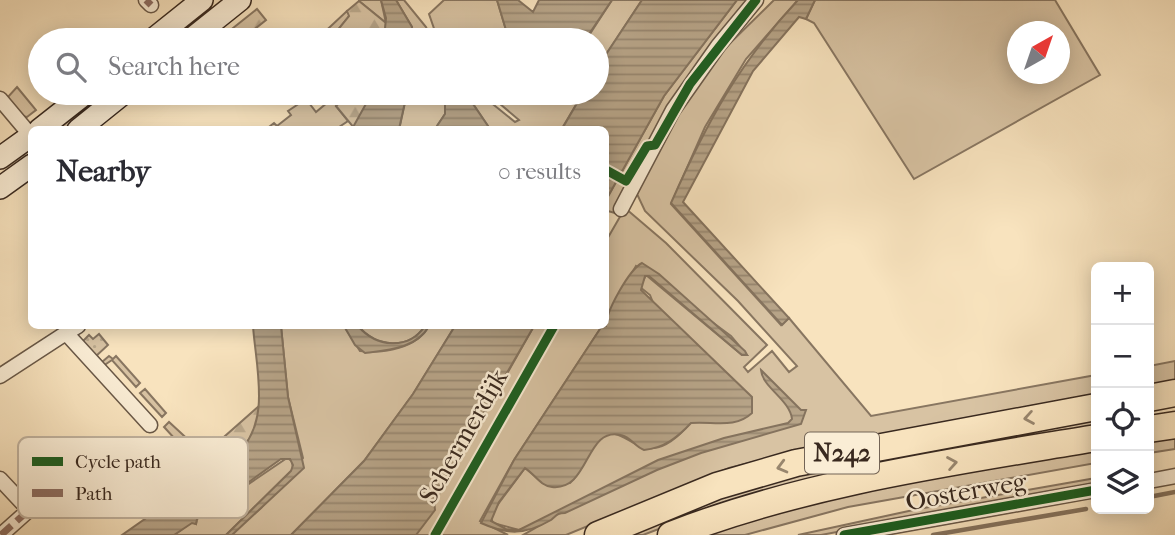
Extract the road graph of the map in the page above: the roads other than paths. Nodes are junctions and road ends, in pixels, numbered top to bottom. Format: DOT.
graph roads {
  1 [pos="202,0"];
  2 [pos="240,0"];
  3 [pos="756,0"];
  4 [pos="167,28"];
  5 [pos="205,28"];
  6 [pos="0,99"];
  7 [pos="71,105"];
  8 [pos="109,105"];
  9 [pos="44,126"];
  10 [pos="83,126"];
  11 [pos="28,132"];
  12 [pos="28,138"];
  13 [pos="0,158"];
  14 [pos="28,168"];
  15 [pos="0,188"];
  16 [pos="621,209"];
  17 [pos="72,329"];
  18 [pos="0,376"];
  19 [pos="1175,393"];
  20 [pos="1154,397"];
  21 [pos="1091,408"];
  22 [pos="150,425"];
  23 [pos="1175,425"];
  24 [pos="1154,428"];
  25 [pos="1091,439"];
  26 [pos="1175,476"];
  27 [pos="0,479"];
  28 [pos="1154,480"];
  29 [pos="1091,492"];
  30 [pos="18,498"];
  31 [pos="20,518"];
  32 [pos="1,535"];
  33 [pos="598,535"];
  34 [pos="671,535"];
  35 [pos="844,535"];
  1 -- 4 [label="street"];
  2 -- 5 [label="street"];
  3 -- 16 [label="street"];
  6 -- 11 [label="street"];
  7 -- 9 [label="street"];
  8 -- 10 [label="street"];
  12 -- 13 [label="street"];
  14 -- 15 [label="street"];
  17 -- 18 [label="street"];
  17 -- 22 [label="street"];
  19 -- 20 [label="highway"];
  21 -- 33 [label="highway, N242, one-way"];
  23 -- 24 [label="highway"];
  34 -- 25 [label="highway, N242, one-way"];
  26 -- 28 [label="street"];
  27 -- 30 [label="street"];
  29 -- 35 [label="street, Oosterweg"];
  31 -- 32 [label="street"];
}
